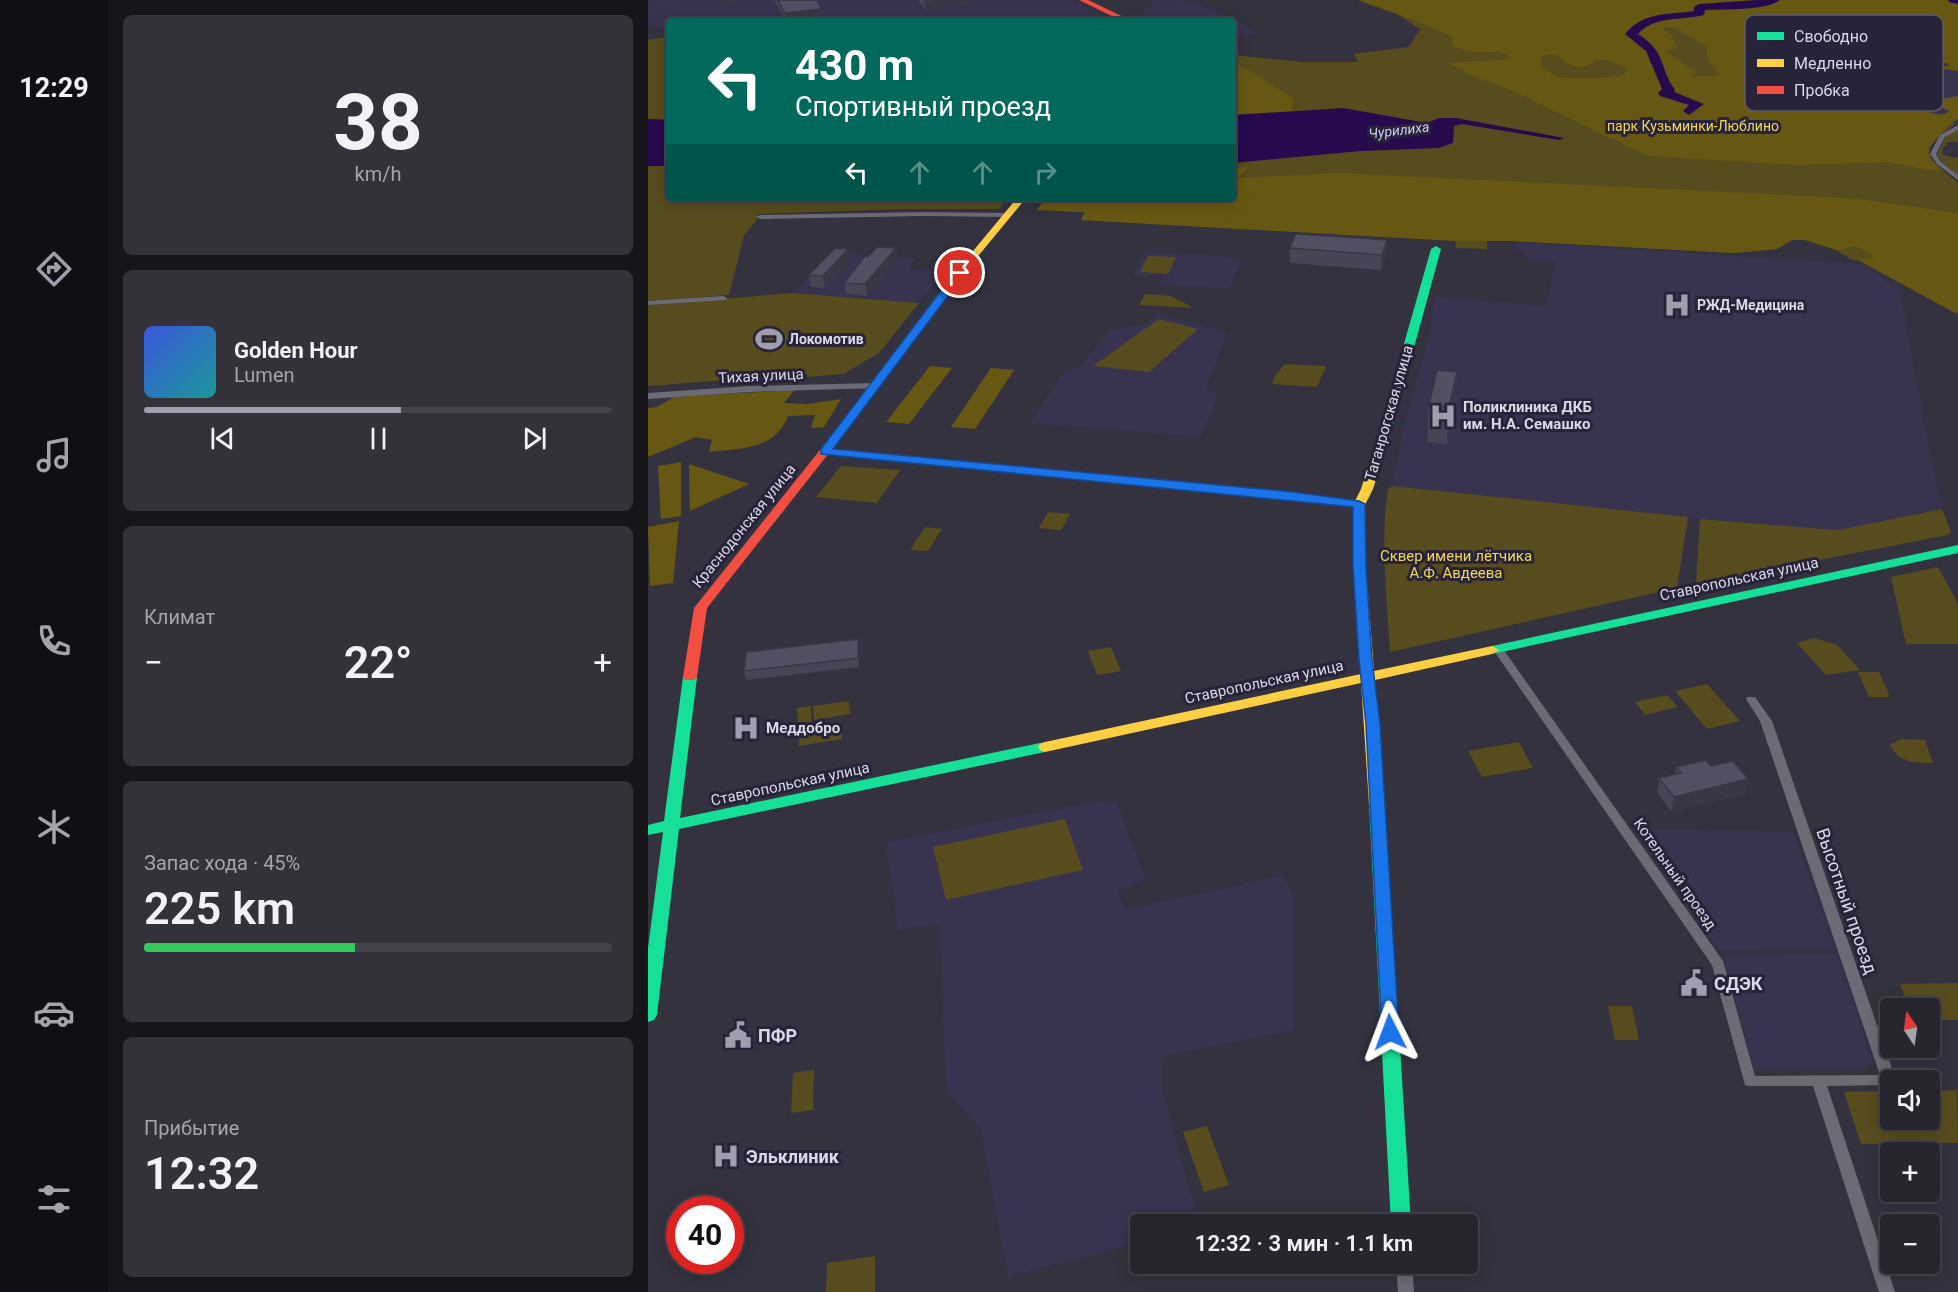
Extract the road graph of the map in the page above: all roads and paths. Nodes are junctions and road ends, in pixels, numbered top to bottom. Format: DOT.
graph roads {
  1 [pos="1082,0"];
  2 [pos="1103,5"];
  3 [pos="1123,18"];
  4 [pos="1958,127"];
  5 [pos="1958,178"];
  6 [pos="1020,201"];
  7 [pos="1008,215"];
  8 [pos="760,216"];
  9 [pos="1436,249"];
  10 [pos="723,298"];
  11 [pos="648,303"];
  12 [pos="874,386"];
  13 [pos="648,396"];
  14 [pos="825,451"];
  15 [pos="1359,504"];
  16 [pos="1956,554"];
  17 [pos="1497,648"];
  18 [pos="1369,676"];
  19 [pos="1751,699"];
  20 [pos="672,825"];
  21 [pos="648,830"];
  22 [pos="648,1015"];
  23 [pos="1818,1081"];
  24 [pos="1400,1214"];
  25 [pos="1405,1274"];
  26 [pos="1406,1292"];
  27 [pos="1887,1292"];
  1 -- 2 [label="main road"];
  2 -- 3 [label="main road"];
  4 -- 5 [label="street"];
  6 -- 7 [label="main road, Краснодонская улица"];
  7 -- 8 [label="street"];
  7 -- 12 [label="main road, Краснодонская улица"];
  9 -- 15 [label="main road, Таганрогская улица"];
  10 -- 11 [label="street"];
  12 -- 13 [label="street, Тихая улица"];
  12 -- 14 [label="main road, Краснодонская улица"];
  14 -- 15 [label="street"];
  14 -- 20 [label="main road, Краснодонская улица"];
  15 -- 18 [label="main road, Таганрогская улица"];
  16 -- 17 [label="main road, Ставропольская улица"];
  17 -- 18 [label="main road, Ставропольская улица"];
  17 -- 23 [label="street, Котельный проезд"];
  18 -- 20 [label="main road, Ставропольская улица"];
  18 -- 24 [label="main road, Таганрогская улица"];
  19 -- 23 [label="street, Высотный проезд"];
  20 -- 21 [label="main road, Ставропольская улица"];
  20 -- 22 [label="main road, Краснодонская улица"];
  23 -- 27 [label="street"];
  25 -- 26 [label="street"];
}
